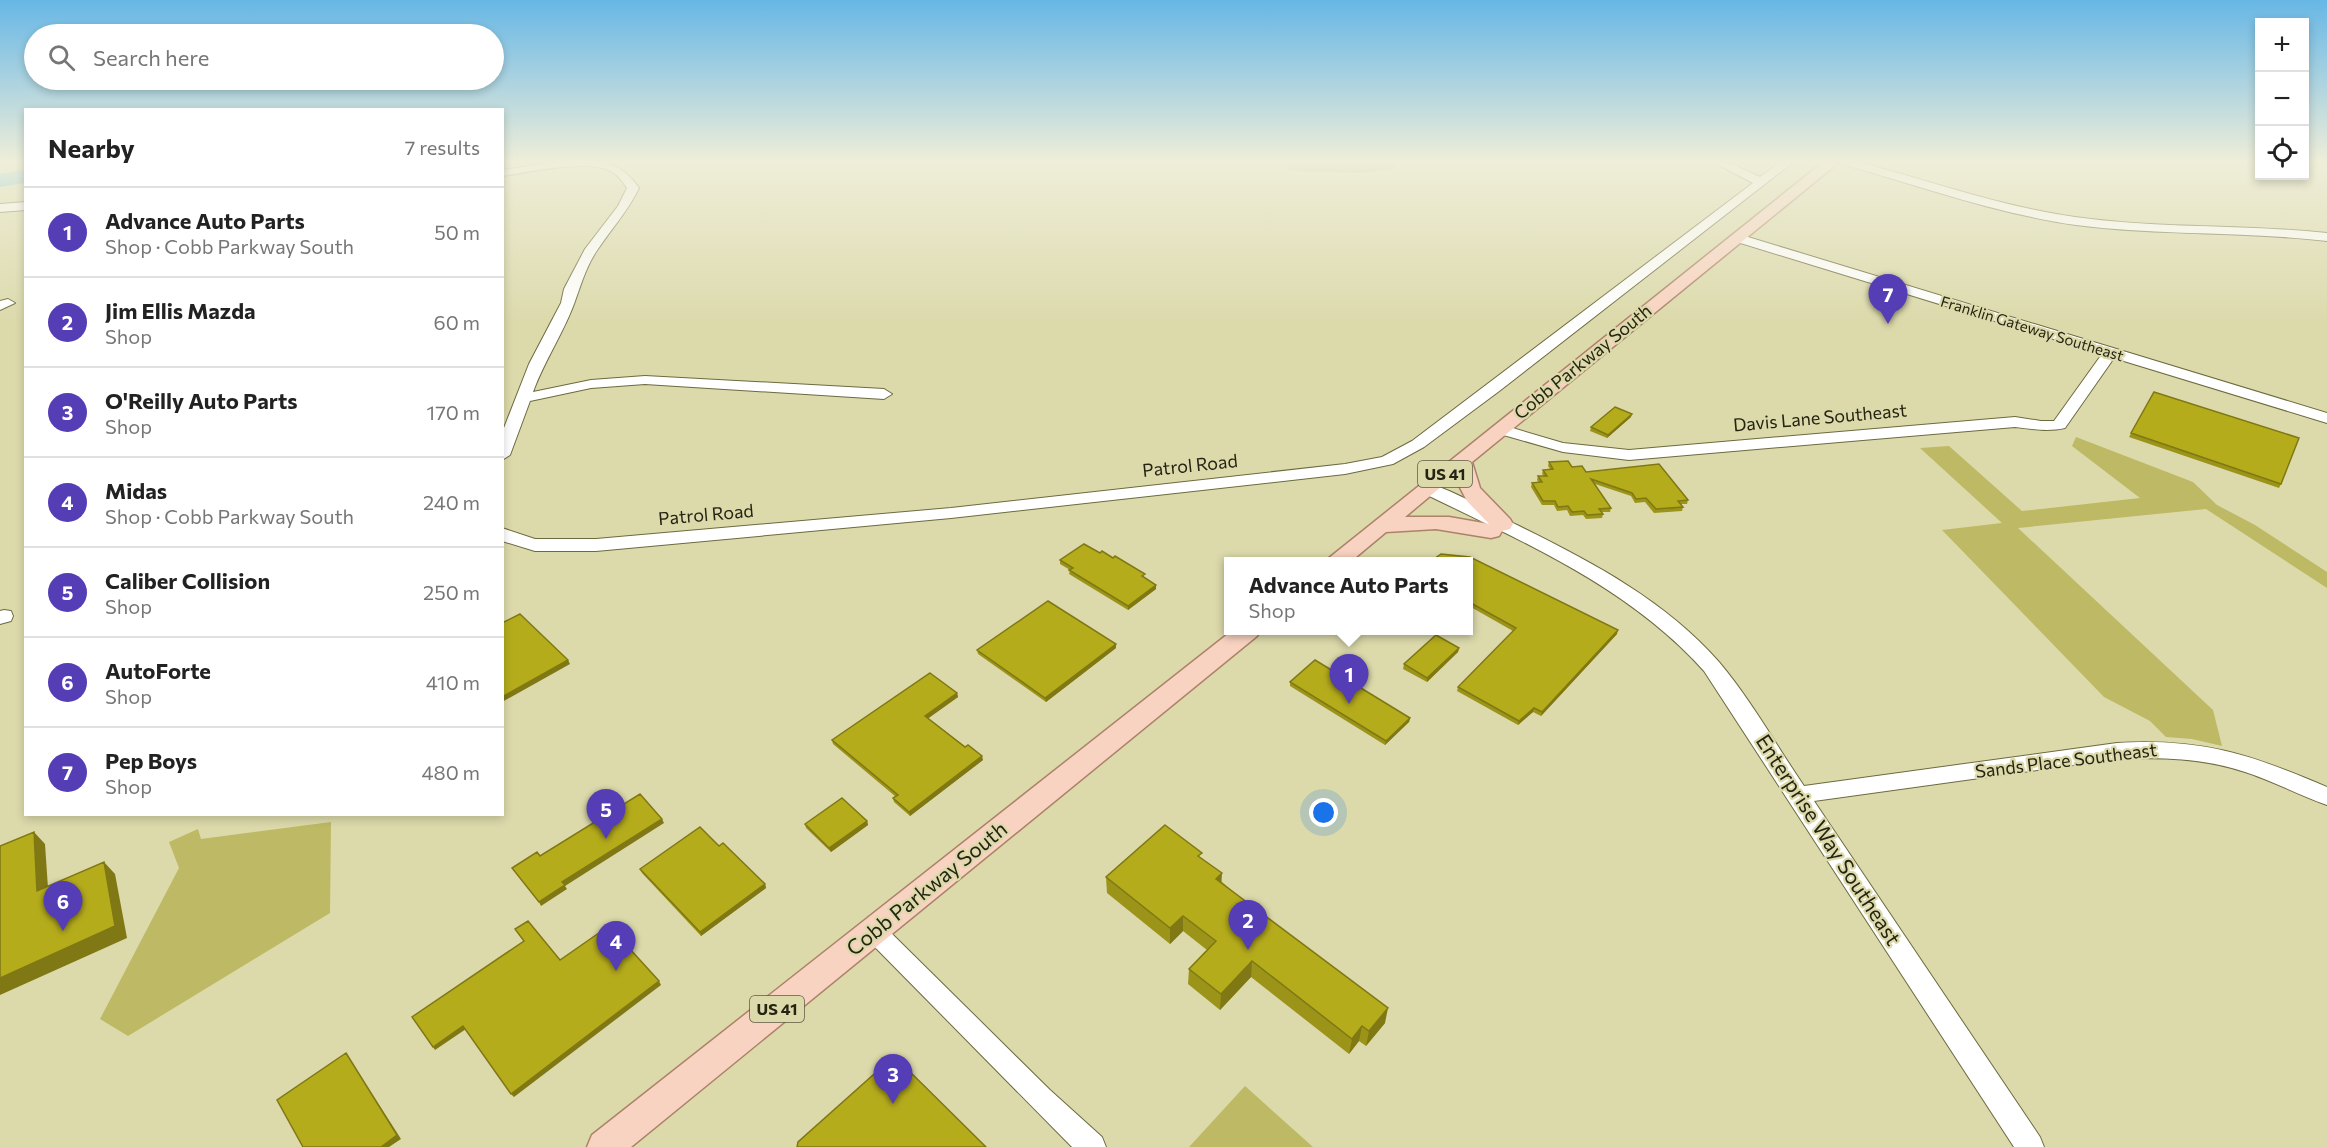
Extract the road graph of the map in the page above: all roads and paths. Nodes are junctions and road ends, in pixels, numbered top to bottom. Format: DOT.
graph roads {
  1 [pos="617,217"];
  2 [pos="1716,217"];
  3 [pos="1765,217"];
  4 [pos="2053,217"];
  5 [pos="2327,237"];
  6 [pos="1738,238"];
  7 [pos="2110,353"];
  8 [pos="884,394"];
  9 [pos="524,398"];
  10 [pos="2327,418"];
  11 [pos="1499,429"];
  12 [pos="504,450"];
  13 [pos="1462,461"];
  14 [pos="1423,491"];
  15 [pos="1379,526"];
  16 [pos="1497,527"];
  17 [pos="504,534"];
  18 [pos="1340,557"];
  19 [pos="1243,635"];
  20 [pos="1799,795"];
  21 [pos="2327,796"];
  22 [pos="874,931"];
  23 [pos="604,1147"];
  24 [pos="1092,1147"];
  25 [pos="2031,1147"];
  1 -- 9 [label="street"];
  2 -- 17 [label="street, Patrol Road"];
  3 -- 6 [label="main road, Cobb Parkway South / US 41"];
  4 -- 5 [label="street"];
  6 -- 7 [label="street, Franklin Gateway Southeast"];
  6 -- 11 [label="main road, Cobb Parkway South / US 41"];
  7 -- 10 [label="street, Franklin Gateway Southeast"];
  7 -- 11 [label="street, Davis Lane Southeast"];
  8 -- 9 [label="street"];
  9 -- 12 [label="street"];
  11 -- 13 [label="main road, Cobb Parkway South / US 41"];
  13 -- 14 [label="main road, Cobb Parkway South / US 41"];
  13 -- 16 [label="main road"];
  14 -- 15 [label="main road, Cobb Parkway South / US 41"];
  14 -- 16 [label="street, Enterprise Way Southeast"];
  15 -- 16 [label="main road"];
  15 -- 18 [label="main road, Cobb Parkway South / US 41"];
  16 -- 20 [label="street, Enterprise Way Southeast"];
  19 -- 22 [label="main road, Cobb Parkway South / US 41"];
  20 -- 21 [label="street, Sands Place Southeast"];
  20 -- 25 [label="street, Enterprise Way Southeast"];
  22 -- 23 [label="main road, Cobb Parkway South / US 41"];
  22 -- 24 [label="street"];
}
